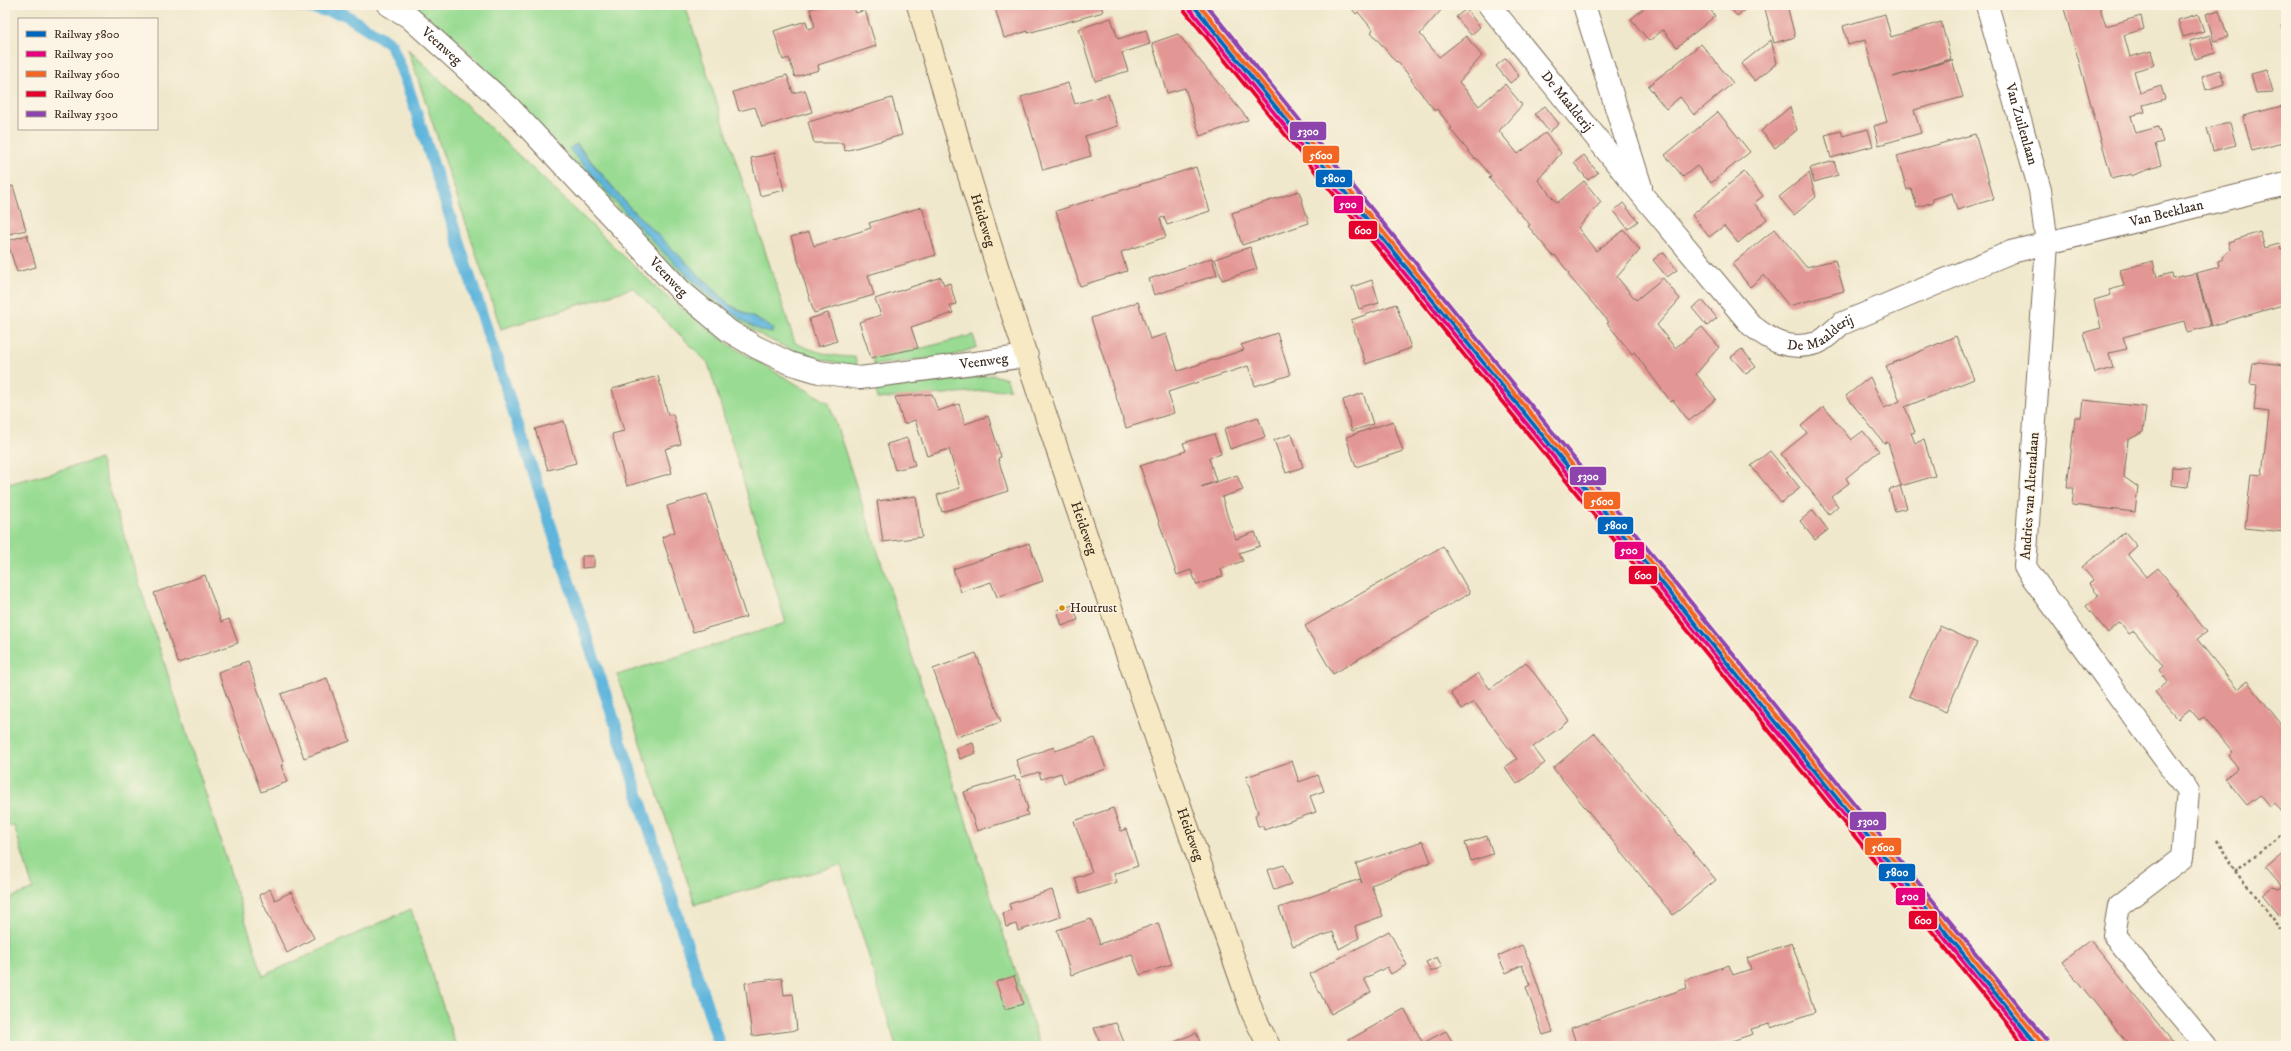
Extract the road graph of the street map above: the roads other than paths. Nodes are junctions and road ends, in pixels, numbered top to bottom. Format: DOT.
graph roads {
  1 [pos="389,5"];
  2 [pos="918,5"];
  3 [pos="1489,5"];
  4 [pos="1584,5"];
  5 [pos="1987,5"];
  6 [pos="2286,184"];
  7 [pos="1644,197"];
  8 [pos="2047,244"];
  9 [pos="1027,356"];
  10 [pos="1269,1046"];
  11 [pos="2206,1046"];
  1 -- 9 [label="street, Veenweg"];
  2 -- 9 [label="street, Heideweg"];
  3 -- 7 [label="street, De Maalderij"];
  4 -- 7 [label="street, De Maalderij"];
  5 -- 8 [label="street, Van Zuilenlaan"];
  6 -- 8 [label="street, Van Beeklaan"];
  7 -- 8 [label="street, De Maalderij"];
  8 -- 11 [label="street, Andries van Altenalaan"];
  9 -- 10 [label="street, Heideweg"];
}
